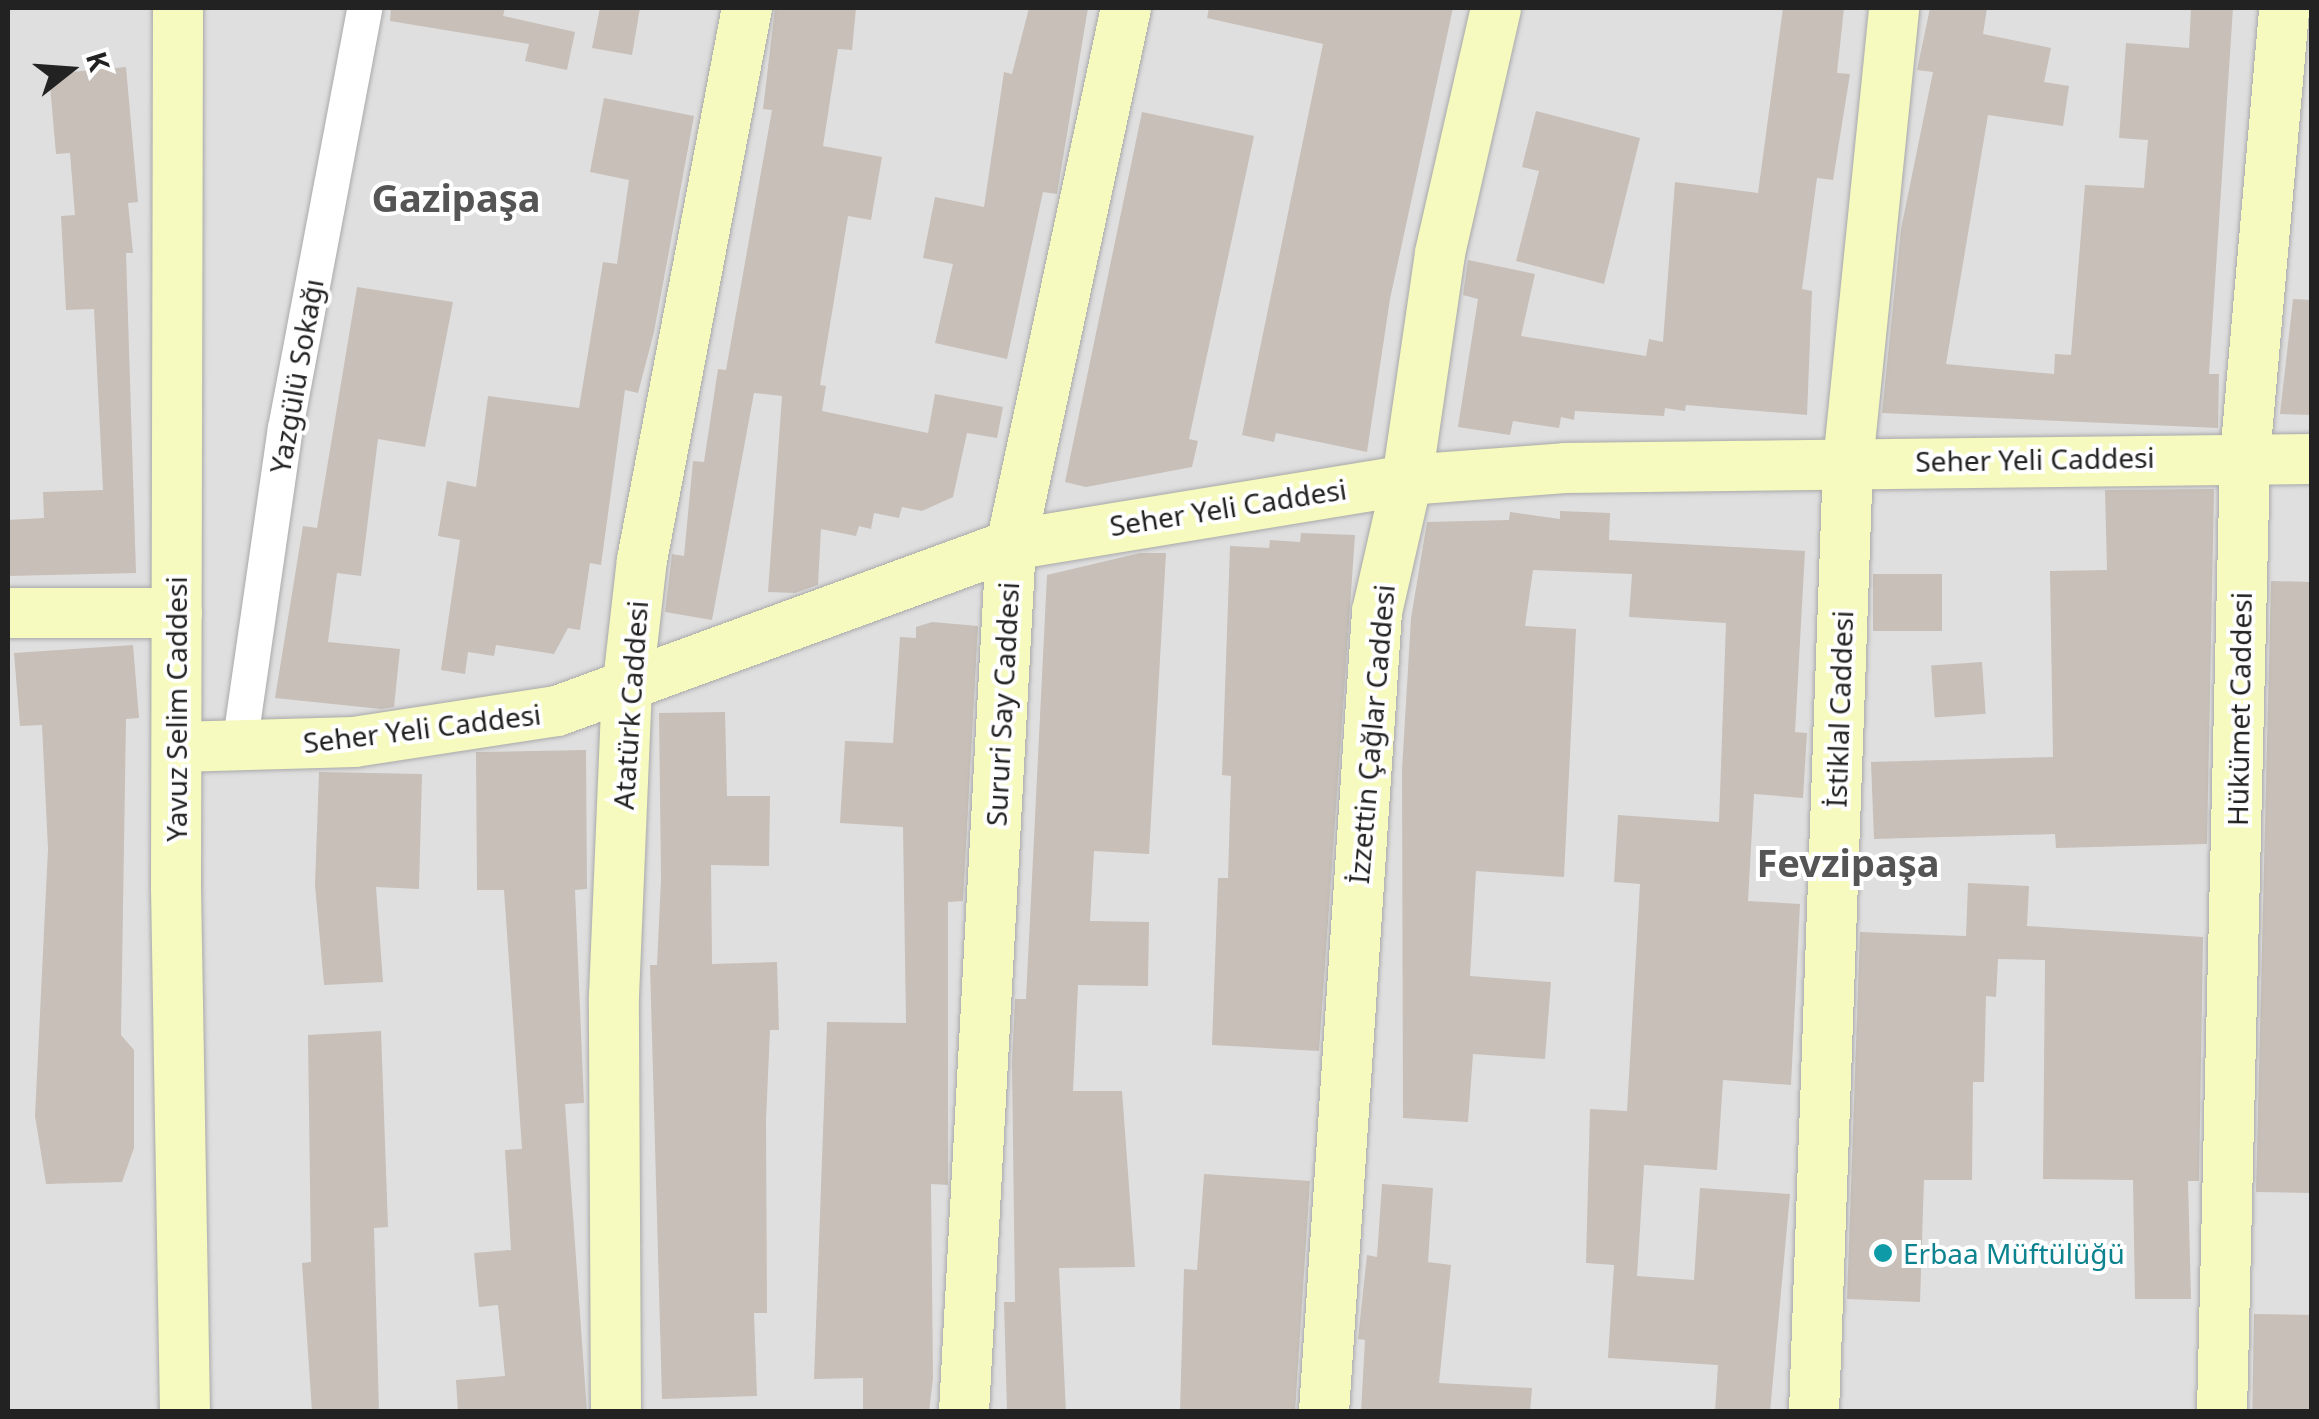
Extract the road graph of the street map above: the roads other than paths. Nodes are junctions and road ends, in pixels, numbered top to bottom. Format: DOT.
graph roads {
  1 [pos="178,8"];
  2 [pos="364,8"];
  3 [pos="747,8"];
  4 [pos="1126,8"];
  5 [pos="1496,8"];
  6 [pos="1894,8"];
  7 [pos="2284,8"];
  8 [pos="2245,457"];
  9 [pos="2312,459"];
  10 [pos="1848,463"];
  11 [pos="1407,480"];
  12 [pos="1011,544"];
  13 [pos="8,613"];
  14 [pos="177,613"];
  15 [pos="627,692"];
  16 [pos="239,746"];
  17 [pos="177,747"];
  18 [pos="185,1412"];
  19 [pos="616,1412"];
  20 [pos="964,1412"];
  21 [pos="1324,1412"];
  22 [pos="1814,1412"];
  23 [pos="2222,1412"];
  1 -- 14 [label="street, Yavuz Selim Caddesi"];
  2 -- 16 [label="street, Yazgülü Sokağı"];
  3 -- 15 [label="street, Atatürk Caddesi"];
  4 -- 12 [label="street, Sururi Say Caddesi"];
  5 -- 11 [label="street, İzzettin Çağlar Caddesi"];
  6 -- 10 [label="street, İstiklal Caddesi"];
  7 -- 8 [label="street, Hükümet Caddesi"];
  8 -- 9 [label="street, Seher Yeli Caddesi"];
  8 -- 10 [label="street, Seher Yeli Caddesi"];
  8 -- 23 [label="street, Hükümet Caddesi"];
  10 -- 11 [label="street, Seher Yeli Caddesi"];
  10 -- 22 [label="street, İstiklal Caddesi"];
  11 -- 12 [label="street, Seher Yeli Caddesi"];
  11 -- 21 [label="street, İzzettin Çağlar Caddesi"];
  12 -- 15 [label="street, Seher Yeli Caddesi"];
  12 -- 20 [label="street, Sururi Say Caddesi"];
  13 -- 14 [label="street"];
  14 -- 17 [label="street, Yavuz Selim Caddesi"];
  15 -- 16 [label="street, Seher Yeli Caddesi"];
  15 -- 19 [label="street, Atatürk Caddesi"];
  16 -- 17 [label="street, Seher Yeli Caddesi"];
  17 -- 18 [label="street, Yavuz Selim Caddesi"];
}
